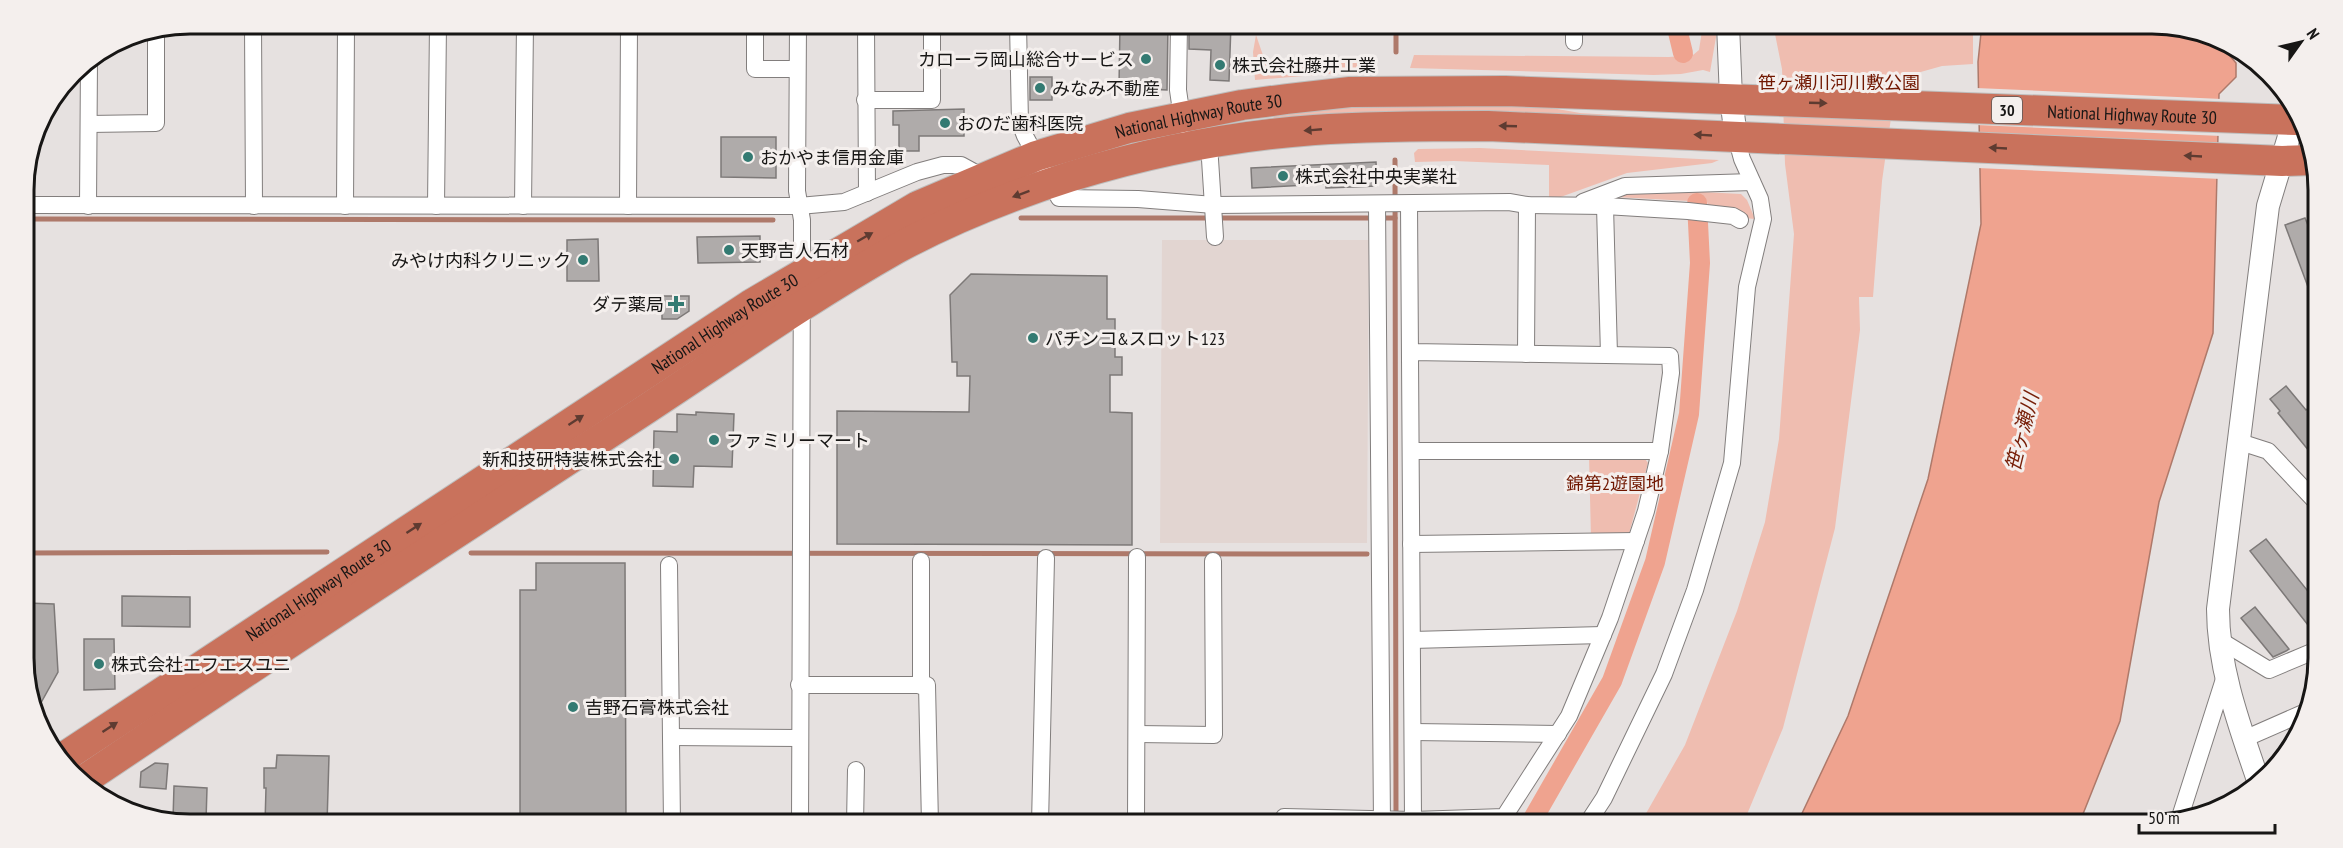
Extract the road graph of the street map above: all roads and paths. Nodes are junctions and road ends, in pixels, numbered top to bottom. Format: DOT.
graph roads {
  1 [pos="253,34"];
  2 [pos="346,34"];
  3 [pos="438,34"];
  4 [pos="525,34"];
  5 [pos="629,34"];
  6 [pos="755,34"];
  7 [pos="798,34"];
  8 [pos="866,34"];
  9 [pos="932,34"];
  10 [pos="1018,34"];
  11 [pos="1179,34"];
  12 [pos="1574,34"];
  13 [pos="1730,34"];
  14 [pos="156,39"];
  15 [pos="1574,42"];
  16 [pos="797,69"];
  17 [pos="89,72"];
  18 [pos="865,100"];
  19 [pos="1745,100"];
  20 [pos="1242,105"];
  21 [pos="2292,120"];
  22 [pos="89,124"];
  23 [pos="2294,124"];
  24 [pos="1191,135"];
  25 [pos="1749,137"];
  26 [pos="2282,160"];
  27 [pos="2305,160"];
  28 [pos="1035,168"];
  29 [pos="983,177"];
  30 [pos="1752,182"];
  31 [pos="867,193"];
  32 [pos="35,205"];
  33 [pos="1527,205"];
  34 [pos="88,206"];
  35 [pos="254,206"];
  36 [pos="345,206"];
  37 [pos="436,206"];
  38 [pos="523,206"];
  39 [pos="628,206"];
  40 [pos="799,206"];
  41 [pos="1574,206"];
  42 [pos="1605,206"];
  43 [pos="1389,209"];
  44 [pos="1214,220"];
  45 [pos="1740,220"];
  46 [pos="801,274"];
  47 [pos="800,309"];
  48 [pos="1410,352"];
  49 [pos="1526,354"];
  50 [pos="1609,355"];
  51 [pos="2240,442"];
  52 [pos="1410,451"];
  53 [pos="1660,451"];
  54 [pos="2308,493"];
  55 [pos="1636,541"];
  56 [pos="1411,544"];
  57 [pos="1137,557"];
  58 [pos="1046,558"];
  59 [pos="921,561"];
  60 [pos="1213,561"];
  61 [pos="669,565"];
  62 [pos="1603,635"];
  63 [pos="2218,639"];
  64 [pos="1412,640"];
  65 [pos="2308,654"];
  66 [pos="2225,675"];
  67 [pos="799,685"];
  68 [pos="921,686"];
  69 [pos="2297,716"];
  70 [pos="1413,732"];
  71 [pos="1137,734"];
  72 [pos="1558,734"];
  73 [pos="671,737"];
  74 [pos="799,738"];
  75 [pos="2244,739"];
  76 [pos="69,754"];
  77 [pos="856,770"];
  78 [pos="2256,774"];
  79 [pos="90,776"];
  80 [pos="2182,811"];
  81 [pos="1394,813"];
  82 [pos="1396,813"];
  83 [pos="1506,813"];
  84 [pos="1594,813"];
  85 [pos="672,814"];
  86 [pos="800,814"];
  87 [pos="855,814"];
  88 [pos="930,814"];
  89 [pos="1041,814"];
  90 [pos="1136,814"];
  1 -- 35 [label="street"];
  2 -- 36 [label="street"];
  3 -- 37 [label="street"];
  4 -- 38 [label="street"];
  5 -- 39 [label="street"];
  6 -- 16 [label="street"];
  7 -- 16 [label="street"];
  8 -- 18 [label="street"];
  9 -- 18 [label="street"];
  10 -- 28 [label="street"];
  11 -- 24 [label="street"];
  12 -- 15 [label="street"];
  13 -- 19 [label="street"];
  14 -- 22 [label="street"];
  16 -- 40 [label="street"];
  17 -- 22 [label="street"];
  18 -- 31 [label="street"];
  19 -- 20 [label="highway, National Highway Route 30 / 30"];
  19 -- 21 [label="highway, National Highway Route 30 / 30, one-way"];
  19 -- 25 [label="street"];
  20 -- 24 [label="highway, National Highway Route 30 / 30"];
  20 -- 24 [label="street"];
  22 -- 34 [label="street"];
  23 -- 26 [label="street"];
  25 -- 24 [label="highway, National Highway Route 30 / 30, one-way"];
  24 -- 28 [label="highway, National Highway Route 30 / 30"];
  24 -- 44 [label="street"];
  26 -- 25 [label="highway, National Highway Route 30 / 30, one-way"];
  25 -- 30 [label="street"];
  26 -- 27 [label="highway, National Highway Route 30 / 30"];
  26 -- 51 [label="street"];
  28 -- 29 [label="highway, National Highway Route 30 / 30"];
  28 -- 44 [label="street"];
  28 -- 47 [label="highway, National Highway Route 30 / 30, one-way"];
  29 -- 31 [label="street"];
  46 -- 29 [label="highway, National Highway Route 30 / 30, one-way"];
  30 -- 41 [label="street"];
  30 -- 84 [label="street"];
  31 -- 40 [label="street"];
  32 -- 34 [label="street"];
  33 -- 41 [label="street"];
  33 -- 43 [label="street"];
  33 -- 49 [label="street"];
  34 -- 35 [label="street"];
  35 -- 36 [label="street"];
  36 -- 37 [label="street"];
  37 -- 38 [label="street"];
  38 -- 39 [label="street"];
  39 -- 40 [label="street"];
  40 -- 46 [label="street"];
  41 -- 42 [label="street"];
  42 -- 45 [label="street"];
  42 -- 50 [label="street"];
  43 -- 44 [label="street"];
  43 -- 48 [label="street"];
  43 -- 81 [label="street"];
  46 -- 47 [label="street"];
  76 -- 46 [label="highway, National Highway Route 30 / 30, one-way"];
  47 -- 67 [label="street"];
  47 -- 79 [label="highway, National Highway Route 30 / 30"];
  48 -- 49 [label="street"];
  48 -- 52 [label="street"];
  49 -- 50 [label="street"];
  50 -- 53 [label="street"];
  51 -- 54 [label="street"];
  51 -- 63 [label="street"];
  52 -- 53 [label="street"];
  52 -- 56 [label="street"];
  53 -- 55 [label="street"];
  55 -- 56 [label="street"];
  55 -- 62 [label="street"];
  56 -- 64 [label="street"];
  57 -- 71 [label="street"];
  58 -- 89 [label="street"];
  59 -- 68 [label="street"];
  60 -- 71 [label="street"];
  61 -- 73 [label="street"];
  62 -- 64 [label="street"];
  62 -- 72 [label="street"];
  63 -- 65 [label="street"];
  63 -- 66 [label="street"];
  64 -- 70 [label="street"];
  66 -- 75 [label="street"];
  66 -- 80 [label="street"];
  67 -- 68 [label="street"];
  67 -- 74 [label="street"];
  68 -- 88 [label="street"];
  69 -- 75 [label="street"];
  70 -- 72 [label="street"];
  70 -- 82 [label="street"];
  71 -- 90 [label="street"];
  72 -- 83 [label="street"];
  73 -- 74 [label="street"];
  73 -- 85 [label="street"];
  74 -- 86 [label="street"];
  75 -- 78 [label="street"];
  77 -- 87 [label="street"];
}
